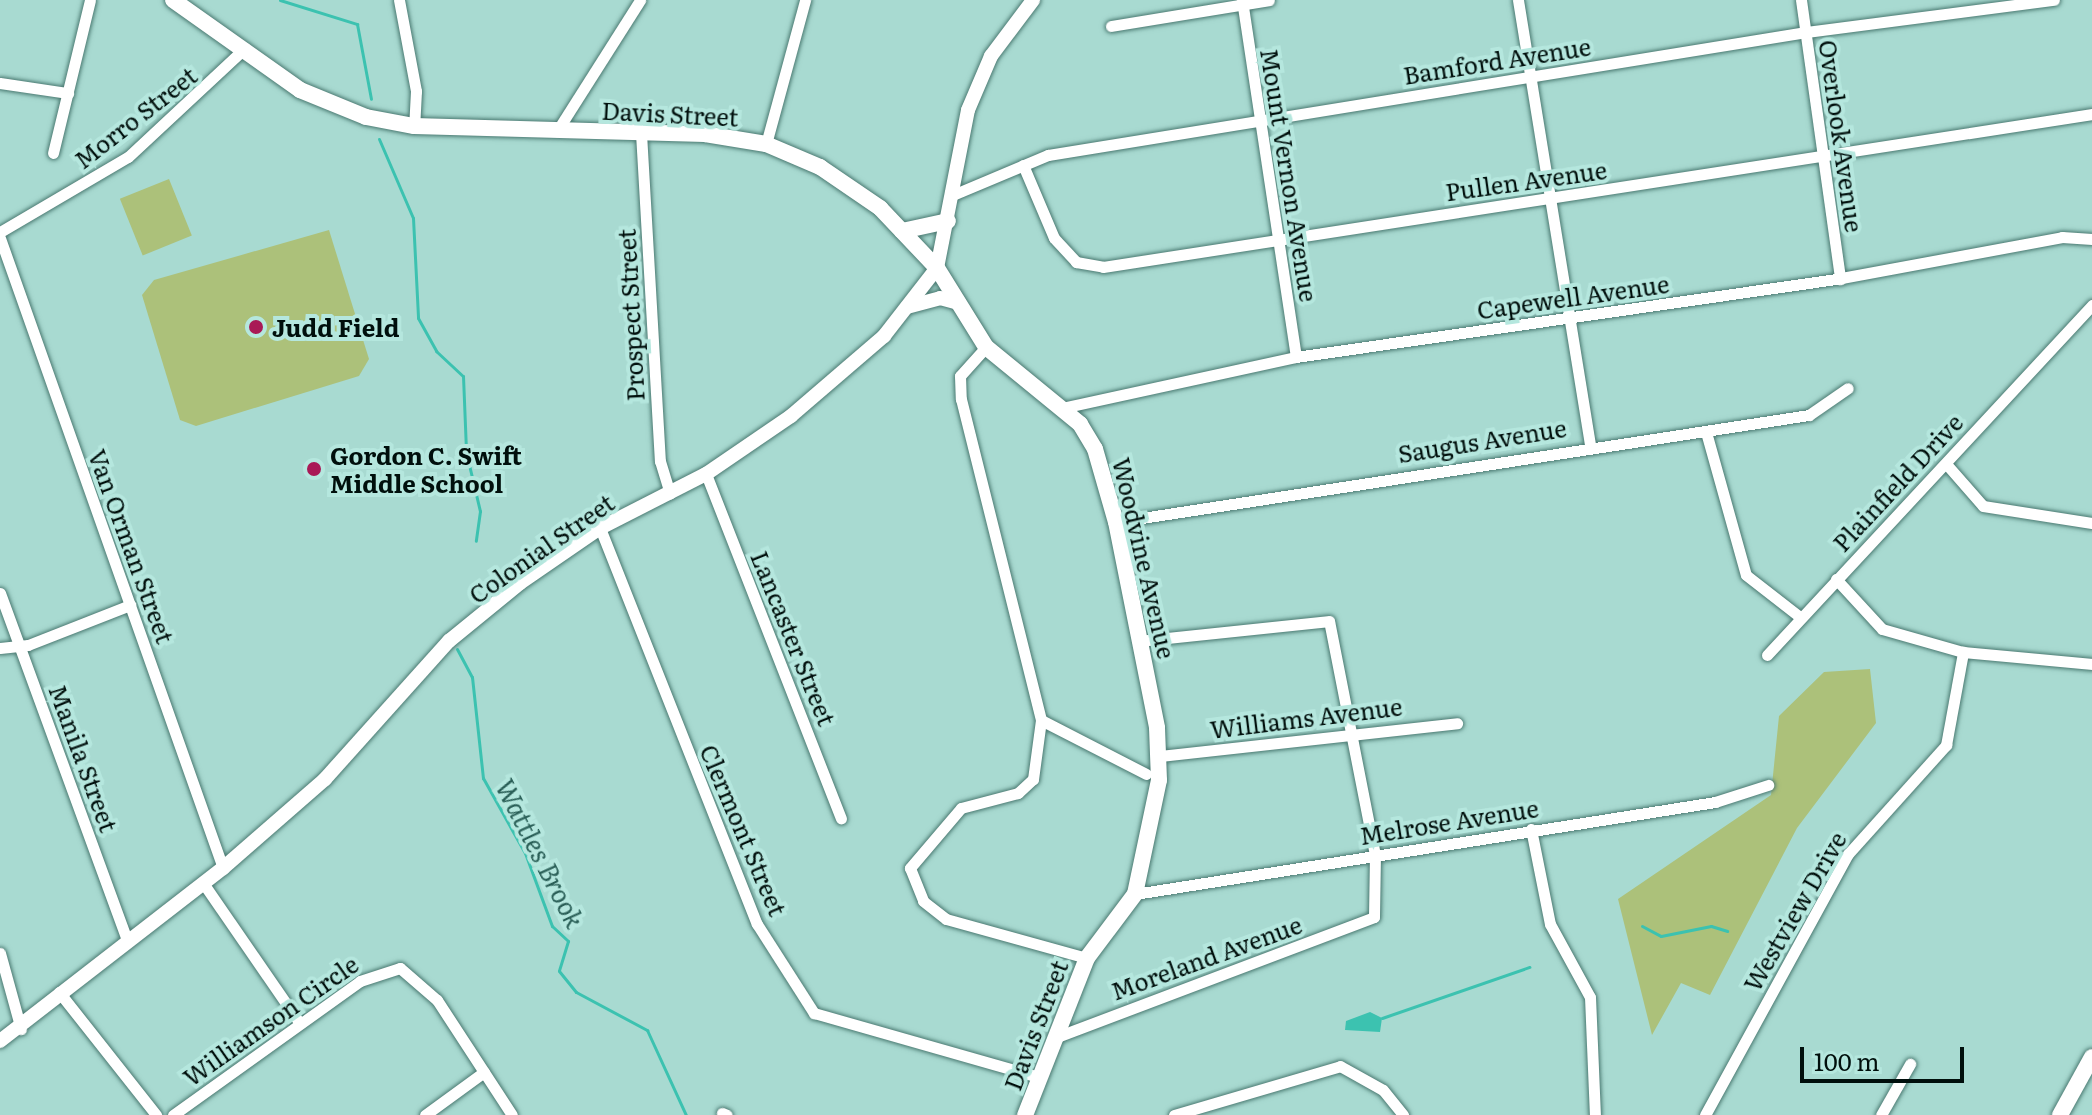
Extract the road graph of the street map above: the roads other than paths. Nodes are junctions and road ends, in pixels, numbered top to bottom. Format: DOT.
graph roads {
  1 [pos="90,0"];
  2 [pos="173,0"];
  3 [pos="399,0"];
  4 [pos="640,0"];
  5 [pos="805,0"];
  6 [pos="1033,0"];
  7 [pos="1269,0"];
  8 [pos="1518,0"];
  9 [pos="1801,0"];
  10 [pos="2054,0"];
  11 [pos="1243,2"];
  12 [pos="1111,26"];
  13 [pos="1806,32"];
  14 [pos="245,48"];
  15 [pos="1530,75"];
  16 [pos="0,83"];
  17 [pos="68,93"];
  18 [pos="2092,114"];
  19 [pos="1256,122"];
  20 [pos="414,126"];
  21 [pos="557,131"];
  22 [pos="641,133"];
  23 [pos="766,144"];
  24 [pos="53,153"];
  25 [pos="1820,156"];
  26 [pos="1023,165"];
  27 [pos="955,194"];
  28 [pos="1546,199"];
  29 [pos="948,221"];
  30 [pos="902,231"];
  31 [pos="0,235"];
  32 [pos="2092,239"];
  33 [pos="1275,240"];
  34 [pos="937,268"];
  35 [pos="1840,279"];
  36 [pos="959,303"];
  37 [pos="2092,305"];
  38 [pos="907,307"];
  39 [pos="1567,320"];
  40 [pos="986,347"];
  41 [pos="1296,357"];
  42 [pos="1848,388"];
  43 [pos="1062,408"];
  44 [pos="1706,432"];
  45 [pos="1590,445"];
  46 [pos="1948,466"];
  47 [pos="706,474"];
  48 [pos="670,493"];
  49 [pos="1116,522"];
  50 [pos="2092,523"];
  51 [pos="600,528"];
  52 [pos="1836,579"];
  53 [pos="0,593"];
  54 [pos="130,605"];
  55 [pos="1800,617"];
  56 [pos="1139,641"];
  57 [pos="19,645"];
  58 [pos="0,648"];
  59 [pos="1963,652"];
  60 [pos="1767,655"];
  61 [pos="2092,664"];
  62 [pos="1041,720"];
  63 [pos="1457,723"];
  64 [pos="1349,731"];
  65 [pos="1160,756"];
  66 [pos="1153,777"];
  67 [pos="1768,785"];
  68 [pos="841,818"];
  69 [pos="1531,829"];
  70 [pos="1375,855"];
  71 [pos="223,868"];
  72 [pos="203,883"];
  73 [pos="1135,894"];
  74 [pos="126,938"];
  75 [pos="0,953"];
  76 [pos="1087,958"];
  77 [pos="59,992"];
  78 [pos="299,1022"];
  79 [pos="21,1029"];
  80 [pos="1054,1038"];
  81 [pos="0,1041"];
  82 [pos="2092,1057"];
  83 [pos="1910,1064"];
  84 [pos="484,1072"];
  85 [pos="1039,1077"];
  86 [pos="156,1115"];
  87 [pos="173,1115"];
  88 [pos="425,1115"];
  89 [pos="512,1115"];
  90 [pos="1025,1115"];
  91 [pos="1174,1115"];
  92 [pos="1403,1115"];
  93 [pos="1595,1115"];
  94 [pos="1705,1115"];
  95 [pos="1881,1115"];
  96 [pos="2060,1115"];
  1 -- 17 [label="street"];
  2 -- 14 [label="main road, Davis Street"];
  3 -- 20 [label="street"];
  4 -- 21 [label="street"];
  5 -- 23 [label="street"];
  6 -- 27 [label="street, Colonial Street"];
  7 -- 11 [label="street"];
  8 -- 15 [label="street"];
  9 -- 13 [label="street, Overlook Avenue"];
  10 -- 13 [label="street, Bamford Avenue"];
  11 -- 12 [label="street"];
  11 -- 19 [label="street, Mount Vernon Avenue"];
  13 -- 15 [label="street, Bamford Avenue"];
  13 -- 25 [label="street, Overlook Avenue"];
  14 -- 20 [label="main road, Davis Street"];
  14 -- 31 [label="street, Morro Street"];
  15 -- 19 [label="street, Bamford Avenue"];
  15 -- 28 [label="street"];
  16 -- 17 [label="street"];
  17 -- 24 [label="street"];
  18 -- 25 [label="street, Pullen Avenue"];
  19 -- 26 [label="street, Bamford Avenue"];
  19 -- 33 [label="street, Mount Vernon Avenue"];
  20 -- 21 [label="main road, Davis Street"];
  21 -- 22 [label="main road, Davis Street"];
  22 -- 23 [label="main road, Davis Street"];
  22 -- 48 [label="street, Prospect Street"];
  23 -- 30 [label="main road, Davis Street"];
  25 -- 28 [label="street, Pullen Avenue"];
  25 -- 35 [label="street, Overlook Avenue"];
  26 -- 27 [label="street, Bamford Avenue"];
  26 -- 33 [label="street, Pullen Avenue"];
  27 -- 29 [label="street, Colonial Street"];
  28 -- 33 [label="street, Pullen Avenue"];
  28 -- 39 [label="street"];
  29 -- 30 [label="main road"];
  29 -- 34 [label="street, Colonial Street"];
  30 -- 34 [label="main road, Davis Street"];
  31 -- 54 [label="street, Van Orman Street"];
  32 -- 35 [label="street, Capewell Avenue"];
  33 -- 41 [label="street, Mount Vernon Avenue"];
  34 -- 36 [label="main road, Davis Street"];
  34 -- 38 [label="street, Colonial Street"];
  35 -- 39 [label="street, Capewell Avenue"];
  36 -- 38 [label="street"];
  36 -- 40 [label="main road, Davis Street"];
  37 -- 46 [label="street, Plainfield Drive"];
  38 -- 47 [label="street, Colonial Street"];
  39 -- 41 [label="street, Capewell Avenue"];
  39 -- 45 [label="street"];
  40 -- 43 [label="main road, Woodvine Avenue"];
  40 -- 62 [label="street"];
  41 -- 43 [label="street, Capewell Avenue"];
  42 -- 44 [label="street, Saugus Avenue"];
  43 -- 49 [label="main road, Woodvine Avenue"];
  44 -- 45 [label="street, Saugus Avenue"];
  44 -- 55 [label="street"];
  45 -- 49 [label="street, Saugus Avenue"];
  46 -- 50 [label="street"];
  46 -- 52 [label="street, Plainfield Drive"];
  47 -- 48 [label="street, Colonial Street"];
  47 -- 68 [label="street, Lancaster Street"];
  48 -- 51 [label="street, Colonial Street"];
  49 -- 56 [label="main road, Woodvine Avenue"];
  51 -- 71 [label="street, Colonial Street"];
  51 -- 85 [label="street, Clermont Street"];
  52 -- 55 [label="street, Plainfield Drive"];
  52 -- 59 [label="street"];
  53 -- 57 [label="street, Manila Street"];
  54 -- 57 [label="street"];
  54 -- 71 [label="street, Van Orman Street"];
  55 -- 60 [label="street, Plainfield Drive"];
  56 -- 64 [label="street"];
  56 -- 65 [label="main road, Woodvine Avenue"];
  57 -- 58 [label="street"];
  57 -- 74 [label="street, Manila Street"];
  59 -- 61 [label="street"];
  59 -- 94 [label="street, Westview Drive"];
  62 -- 66 [label="street"];
  62 -- 76 [label="street"];
  63 -- 64 [label="street, Williams Avenue"];
  64 -- 65 [label="street, Williams Avenue"];
  64 -- 70 [label="street"];
  65 -- 66 [label="main road, Woodvine Avenue"];
  66 -- 73 [label="main road, Davis Street"];
  67 -- 69 [label="street, Melrose Avenue"];
  69 -- 70 [label="street, Melrose Avenue"];
  69 -- 93 [label="street"];
  70 -- 73 [label="street, Melrose Avenue"];
  70 -- 80 [label="street, Moreland Avenue"];
  71 -- 72 [label="street, Colonial Street"];
  72 -- 74 [label="street, Colonial Street"];
  72 -- 78 [label="street"];
  73 -- 76 [label="main road, Davis Street"];
  74 -- 77 [label="street, Colonial Street"];
  75 -- 79 [label="street"];
  76 -- 80 [label="main road, Davis Street"];
  77 -- 79 [label="street, Colonial Street"];
  77 -- 86 [label="street"];
  78 -- 84 [label="street, Williamson Circle"];
  78 -- 87 [label="street, Williamson Circle"];
  79 -- 81 [label="street, Colonial Street"];
  80 -- 85 [label="main road, Davis Street"];
  82 -- 96 [label="main road"];
  83 -- 95 [label="street"];
  84 -- 88 [label="street"];
  84 -- 89 [label="street, Williamson Circle"];
  85 -- 90 [label="main road, Davis Street"];
  91 -- 92 [label="street"];
}
